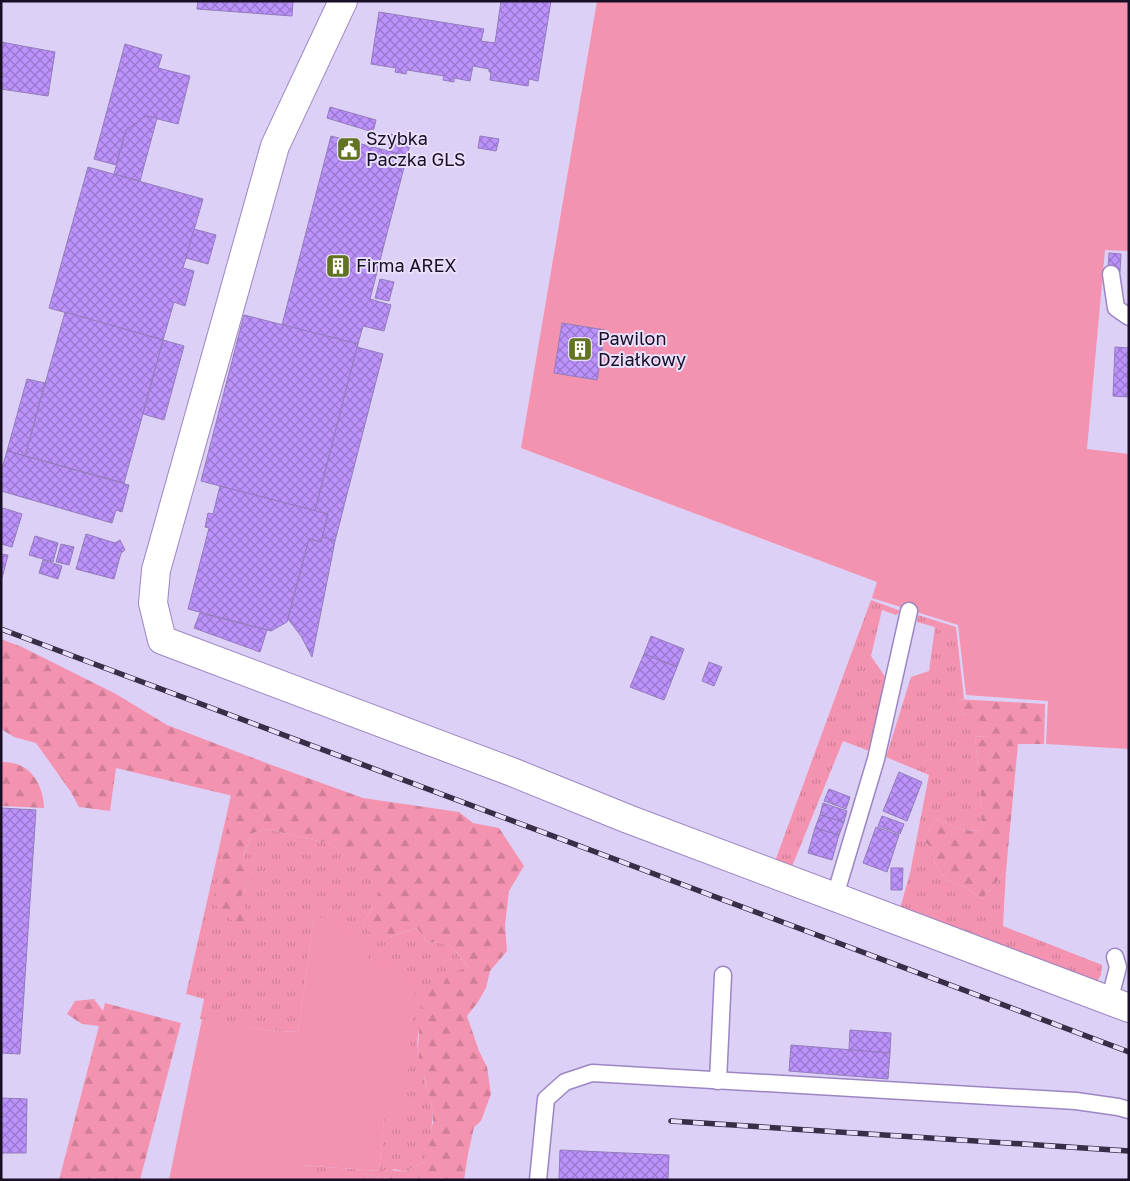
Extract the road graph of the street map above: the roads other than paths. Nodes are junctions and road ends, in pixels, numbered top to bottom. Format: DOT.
graph roads {
  1 [pos="343,1"];
  2 [pos="1112,274"];
  3 [pos="1129,318"];
  4 [pos="909,611"];
  5 [pos="835,896"];
  6 [pos="1115,957"];
  7 [pos="723,975"];
  8 [pos="1119,1005"];
  9 [pos="718,1080"];
  10 [pos="1129,1110"];
  11 [pos="538,1180"];
  1 -- 5 [label="street"];
  2 -- 3 [label="lane"];
  4 -- 5 [label="lane"];
  5 -- 8 [label="street"];
  6 -- 8 [label="lane"];
  7 -- 9 [label="lane"];
  9 -- 10 [label="lane"];
  9 -- 11 [label="lane"];
}
